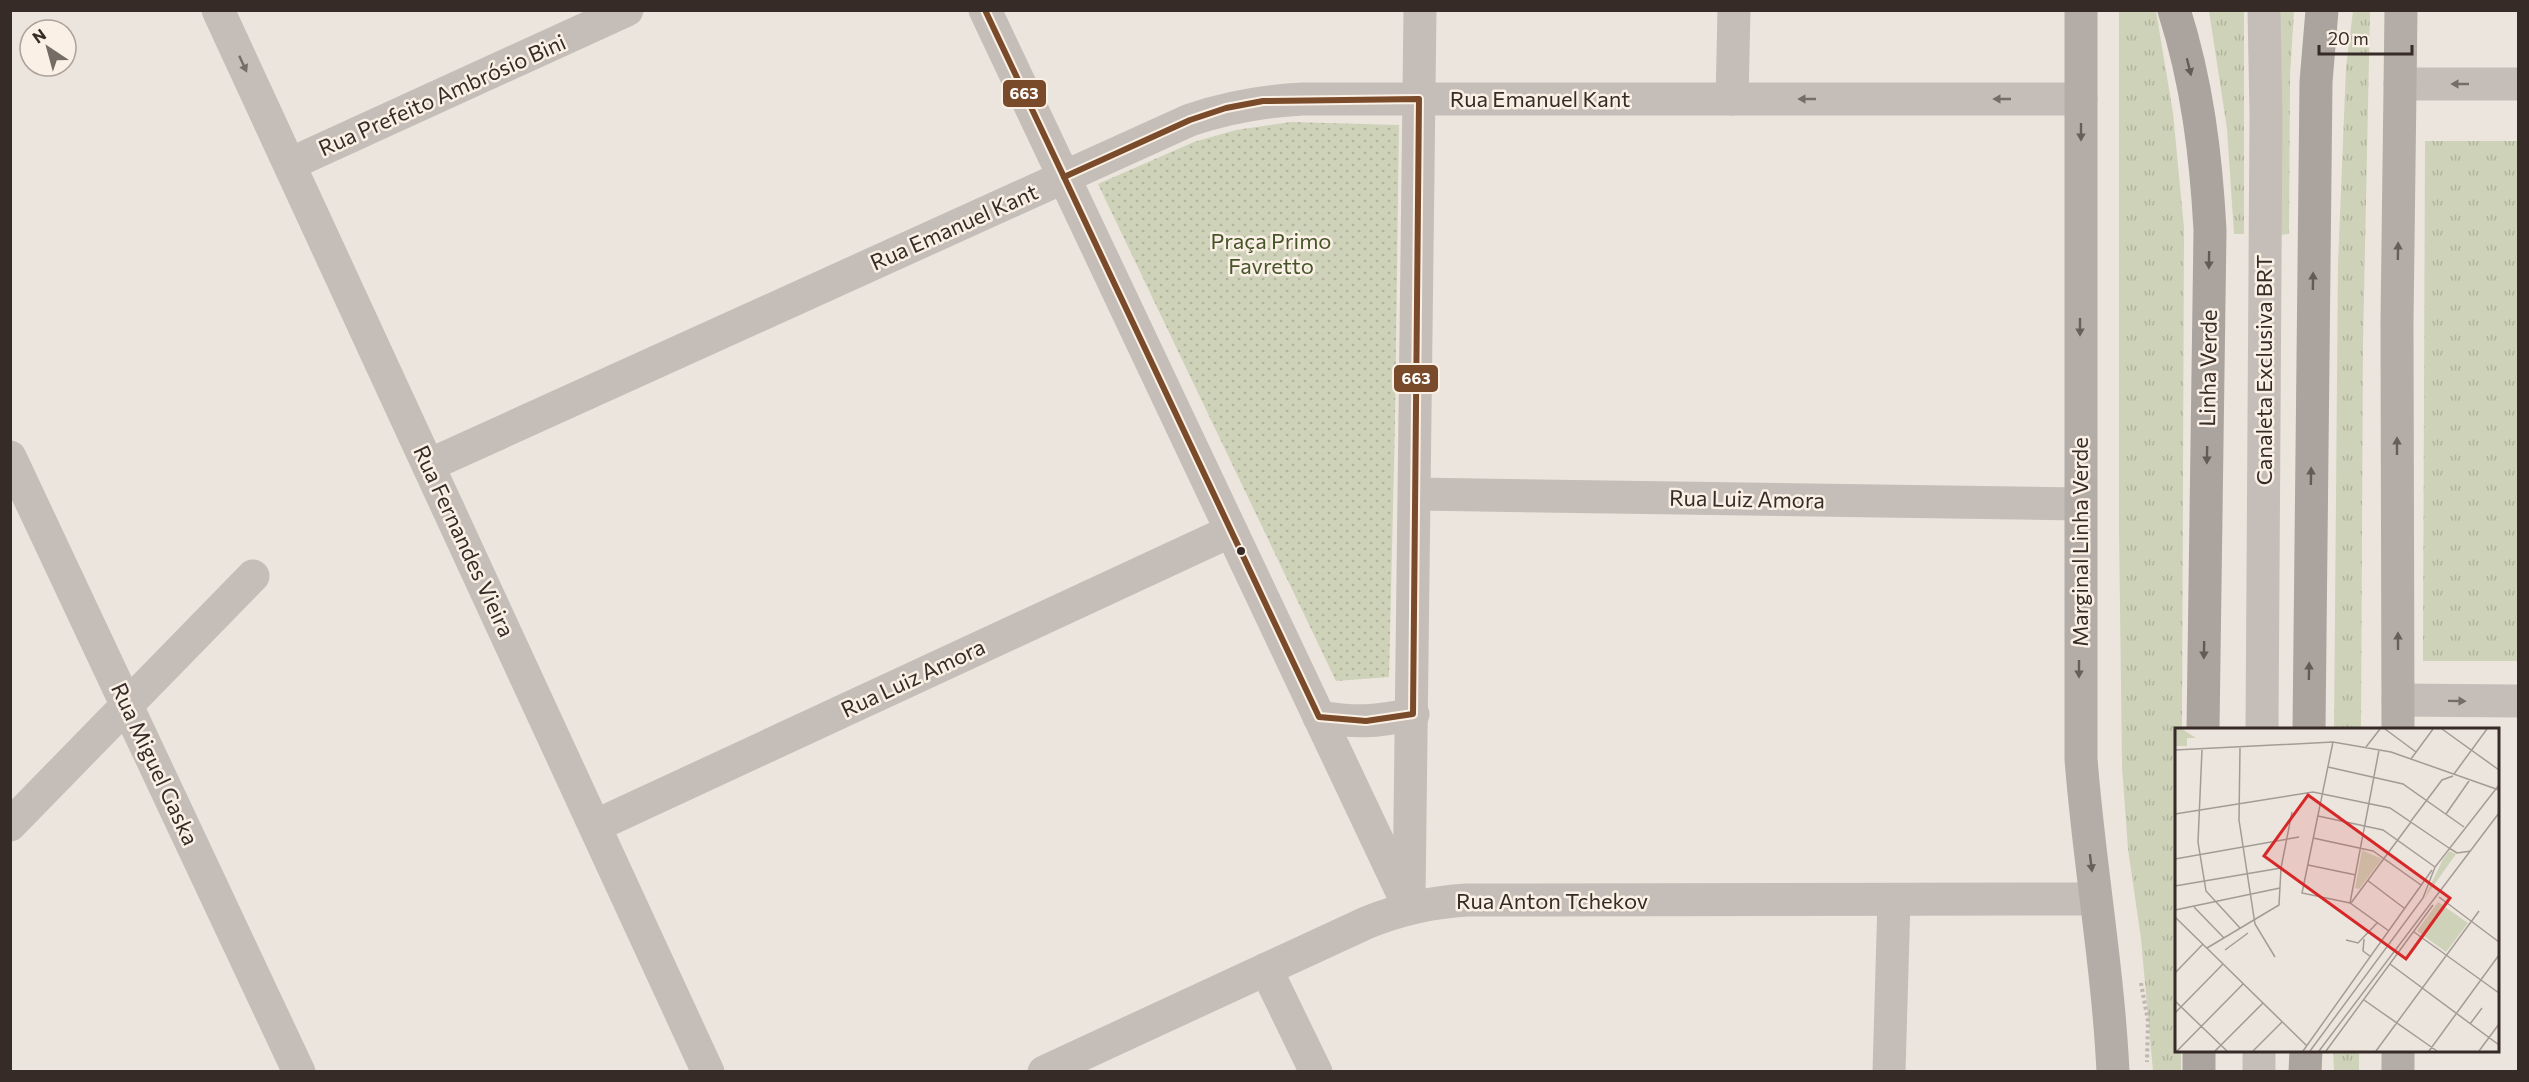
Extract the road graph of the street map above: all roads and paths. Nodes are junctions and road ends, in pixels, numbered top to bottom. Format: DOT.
graph roads {
  1 [pos="218,10"];
  2 [pos="627,10"];
  3 [pos="985,10"];
  4 [pos="1420,10"];
  5 [pos="1734,10"];
  6 [pos="2081,10"];
  7 [pos="2174,10"];
  8 [pos="2264,10"];
  9 [pos="2322,10"];
  10 [pos="2401,10"];
  11 [pos="2400,84"];
  12 [pos="2518,84"];
  13 [pos="1419,99"];
  14 [pos="1732,99"];
  15 [pos="2081,99"];
  16 [pos="290,164"];
  17 [pos="1064,177"];
  18 [pos="10,457"];
  19 [pos="429,465"];
  20 [pos="1415,494"];
  21 [pos="2080,504"];
  22 [pos="1231,531"];
  23 [pos="253,576"];
  24 [pos="2518,701"];
  25 [pos="127,705"];
  26 [pos="1413,714"];
  27 [pos="2398,715"];
  28 [pos="1319,717"];
  29 [pos="2204,728"];
  30 [pos="2262,728"];
  31 [pos="2309,728"];
  32 [pos="10,825"];
  33 [pos="595,826"];
  34 [pos="2095,899"];
  35 [pos="1894,900"];
  36 [pos="1409,907"];
  37 [pos="1266,969"];
  38 [pos="2139,974"];
  39 [pos="2199,1052"];
  40 [pos="2259,1052"];
  41 [pos="2306,1052"];
  42 [pos="2398,1052"];
  43 [pos="299,1071"];
  44 [pos="708,1071"];
  45 [pos="1044,1071"];
  46 [pos="1316,1071"];
  47 [pos="1889,1071"];
  48 [pos="2113,1071"];
  49 [pos="2147,1071"];
  50 [pos="2199,1071"];
  51 [pos="2259,1071"];
  52 [pos="2305,1071"];
  53 [pos="2398,1071"];
  1 -- 16 [label="street, Rua Fernandes Vieira, one-way"];
  2 -- 16 [label="street, Rua Prefeito Ambrósio Bini"];
  3 -- 17 [label="street"];
  4 -- 13 [label="street"];
  5 -- 14 [label="street"];
  6 -- 15 [label="main road, Marginal Linha Verde"];
  7 -- 29 [label="highway, Linha Verde, one-way"];
  8 -- 30 [label="street, Canaleta Exclusiva BRT"];
  31 -- 9 [label="highway, one-way"];
  10 -- 11 [label="main road"];
  12 -- 11 [label="street, one-way"];
  27 -- 11 [label="main road, one-way"];
  13 -- 14 [label="street, Rua Emanuel Kant"];
  13 -- 17 [label="street, Rua Emanuel Kant"];
  13 -- 20 [label="street"];
  15 -- 14 [label="street, Rua Emanuel Kant, one-way"];
  15 -- 21 [label="main road, Marginal Linha Verde, one-way"];
  16 -- 19 [label="street, Rua Fernandes Vieira"];
  17 -- 19 [label="street, Rua Emanuel Kant"];
  17 -- 22 [label="street"];
  18 -- 25 [label="street, Rua Miguel Gaska"];
  19 -- 33 [label="street, Rua Fernandes Vieira"];
  20 -- 21 [label="street, Rua Luiz Amora"];
  20 -- 26 [label="street"];
  21 -- 34 [label="main road, Marginal Linha Verde, one-way"];
  22 -- 28 [label="street"];
  22 -- 33 [label="street, Rua Luiz Amora"];
  23 -- 25 [label="street"];
  27 -- 24 [label="street, one-way"];
  25 -- 32 [label="street"];
  25 -- 43 [label="street, Rua Miguel Gaska"];
  26 -- 28 [label="street"];
  26 -- 36 [label="street"];
  28 -- 36 [label="street"];
  33 -- 44 [label="street, Rua Fernandes Vieira"];
  34 -- 35 [label="street, Rua Anton Tchekov"];
  34 -- 48 [label="main road, Marginal Linha Verde"];
  35 -- 36 [label="street, Rua Anton Tchekov"];
  35 -- 47 [label="street"];
  36 -- 37 [label="street, Rua Anton Tchekov"];
  37 -- 45 [label="street, Rua Anton Tchekov"];
  37 -- 46 [label="street"];
  38 -- 49 [label="path"];
  39 -- 50 [label="highway"];
  40 -- 51 [label="street"];
  41 -- 52 [label="highway"];
  42 -- 53 [label="main road"];
}
